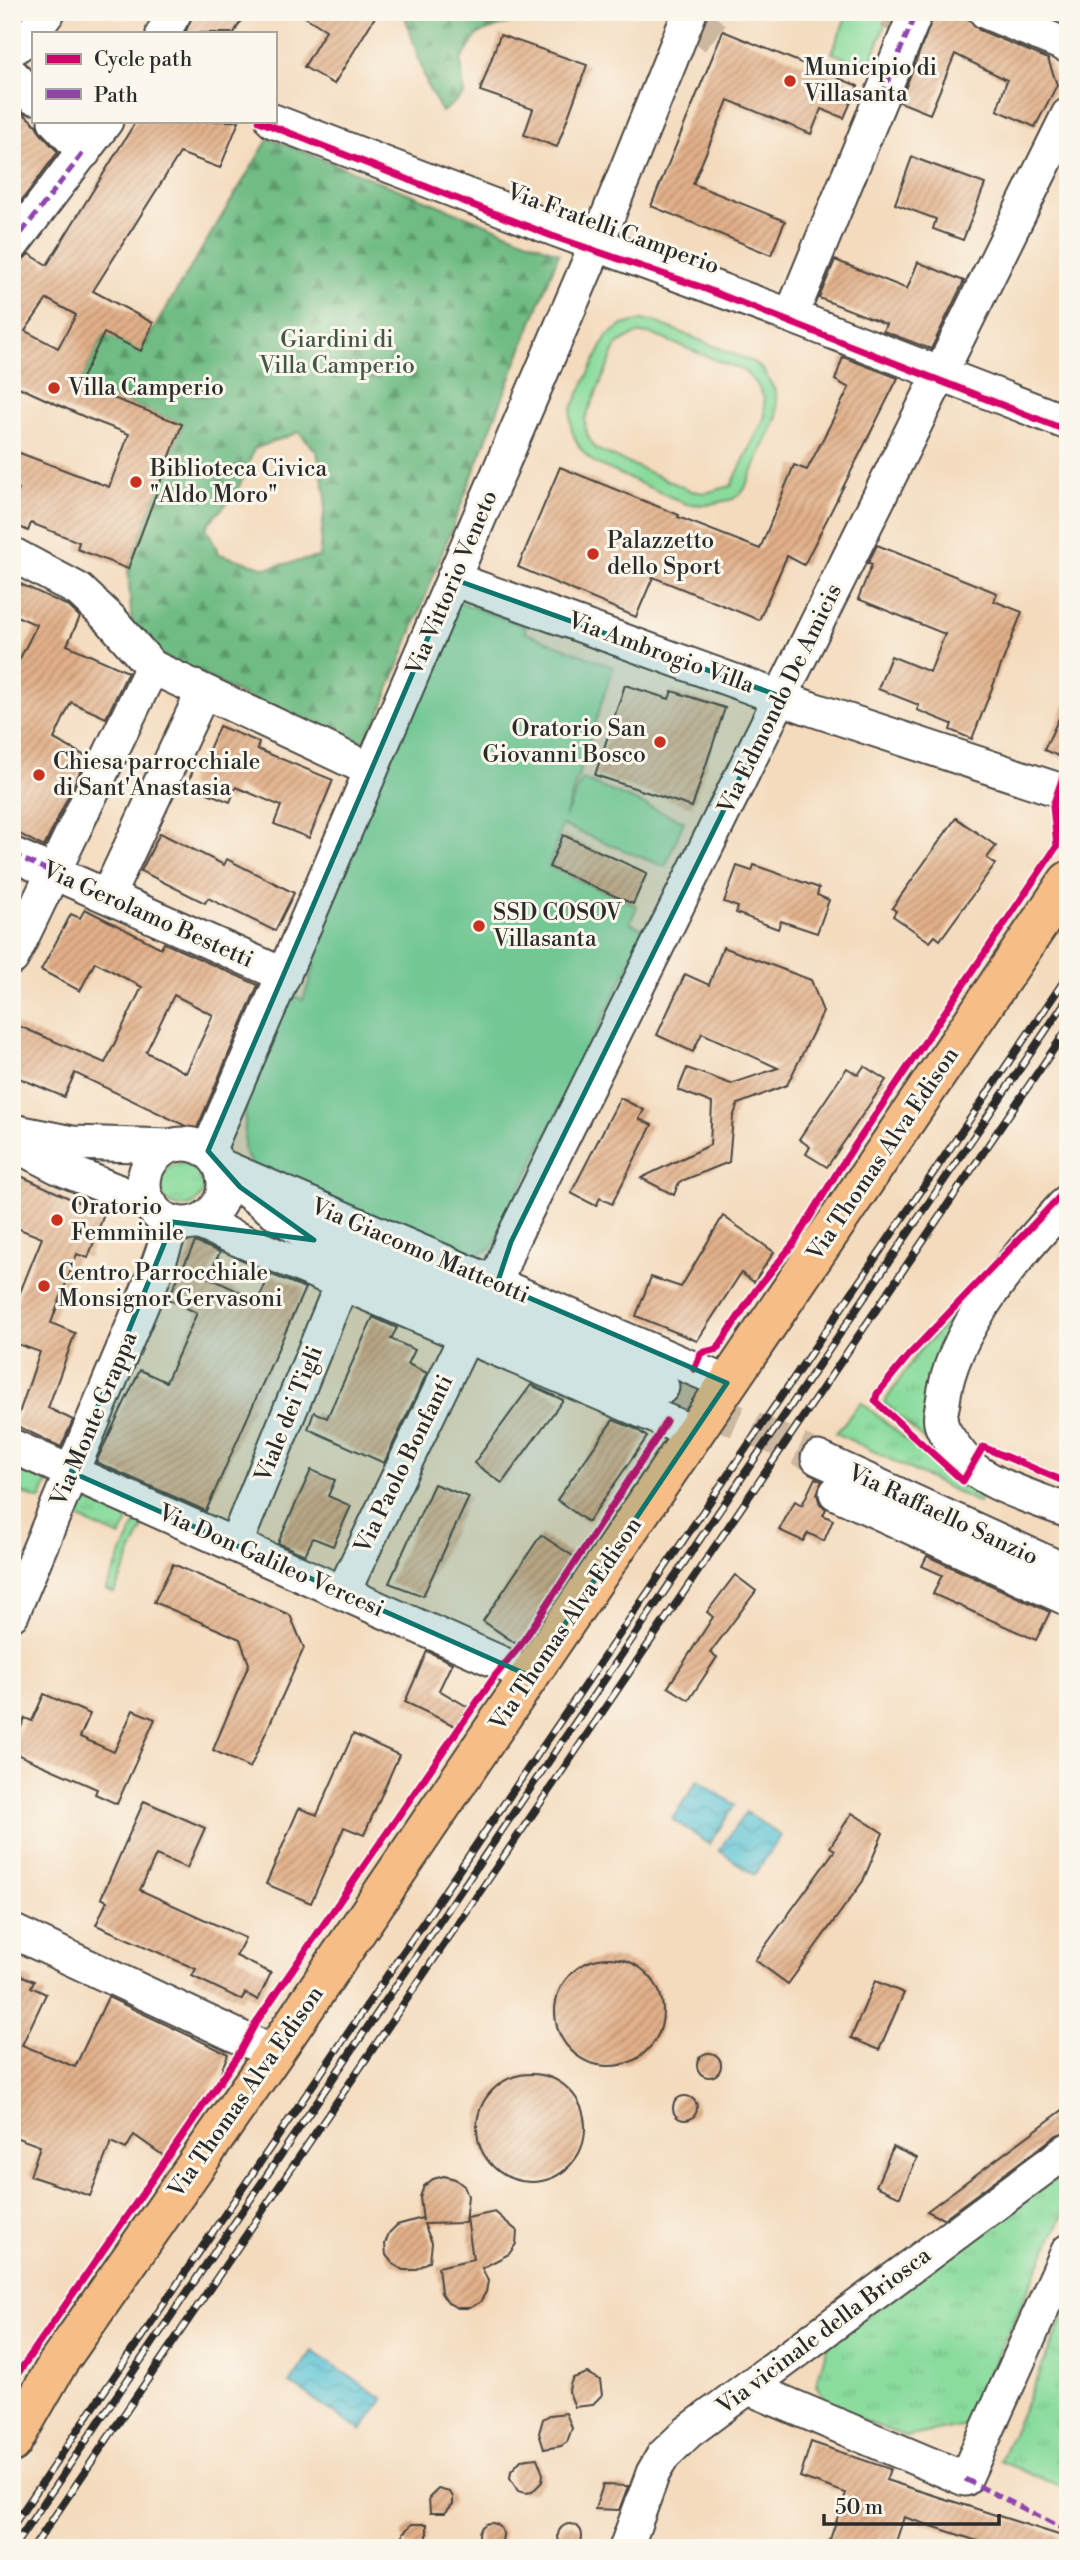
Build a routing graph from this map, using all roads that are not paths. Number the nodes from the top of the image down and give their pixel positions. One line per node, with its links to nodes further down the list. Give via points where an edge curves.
1 (48, 12): 6 (street)
2 (175, 12): 7 (street)
3 (986, 12): 9 (street)
4 (906, 14): 20 (street, via 882,96)
5 (691, 26): 18 (street, Via Vittorio Veneto, via 650,111)
6 (33, 32)
7 (164, 32)
8 (32, 33): 10 (street)
9 (1068, 47)
10 (12, 50)
11 (12, 75): 12 (street)
12 (32, 96)
13 (1068, 115): 21 (street, Via Edmondo De Amicis)
14 (56, 122): 17 (street)
15 (105, 122): 17 (street)
16 (276, 122): 18 (street, Via Fratelli Camperio)
17 (84, 152): 19 (street)
18 (597, 243): 20 (street, Via Fratelli Camperio); 24 (street, Via Vittorio Veneto)
19 (12, 245)
20 (791, 316): 21 (street, Via Fratelli Camperio)
21 (938, 373): 22 (street, Via Fratelli Camperio); 27 (street, Via Edmondo De Amicis)
22 (1068, 423)
23 (12, 554): 25 (street, via 79,590)
24 (453, 579): 27 (street, Via Ambrogio Villa); 28 (street, Via Vittorio Veneto)
25 (152, 667): 26 (street); 31 (street)
26 (204, 692): 28 (street); 33 (street)
27 (780, 696): 29 (street, Via Ambrogio Villa); 44 (street, Via Edmondo De Amicis, via 510,1242 499,1274)
28 (371, 771): 35 (street, Via Vittorio Veneto)
29 (1068, 793)
30 (12, 854): 31 (street, Via Gerolamo Bestetti)
31 (54, 873): 33 (street, Via Gerolamo Bestetti); 34 (street)
32 (1068, 881): 46 (main road, Via Thomas Alva Edison)
33 (108, 895): 35 (street, Via Gerolamo Bestetti)
34 (12, 958)
35 (284, 975): 39 (street, Via Vittorio Veneto)
36 (12, 1131): 38 (street, via 72,1143)
37 (12, 1143): 41 (street, Via Giacomo Matteotti)
38 (170, 1146): 39 (street, via 190,1144); 41 (street, via 155,1156 145,1173 144,1188)
39 (214, 1159): 41 (street, via 225,1184 222,1199 211,1214); 42 (street, Via Giacomo Matteotti, via 240,1186); 44 (street, Via Giacomo Matteotti)
40 (1068, 1201): 53 (street, via 996,1285 966,1333 944,1384 941,1423 975,1470)
41 (174, 1216): 42 (street, Via Giacomo Matteotti); 43 (street, Via Giacomo Matteotti); 51 (street, Via Monte Grappa)
42 (314, 1240): 47 (street, Via Giacomo Matteotti)
43 (342, 1283): 45 (street, Via Giacomo Matteotti); 54 (street, Viale dei Tigli)
44 (501, 1286): 46 (street, Via Giacomo Matteotti)
45 (466, 1336): 48 (street, Via Giacomo Matteotti); 56 (street, Via Paolo Bonfanti)
46 (727, 1383): 48 (main road, Via Thomas Alva Edison)
47 (662, 1387)
48 (694, 1433): 59 (main road, Via Thomas Alva Edison)
49 (12, 1446): 51 (street, Via Don Galileo Vercesi)
50 (818, 1458): 55 (street, Via Raffaello Sanzio)
51 (72, 1472): 54 (street, Via Don Galileo Vercesi); 58 (street, Via Monte Grappa)
52 (836, 1493): 57 (street, Via Raffaello Sanzio)
53 (1068, 1511)
54 (235, 1545): 56 (street, Via Don Galileo Vercesi)
55 (1068, 1572)
56 (343, 1592): 59 (street, Via Don Galileo Vercesi)
57 (1068, 1599)
58 (12, 1614)
59 (530, 1676): 61 (main road, Via Thomas Alva Edison)
60 (12, 1931): 61 (street)
61 (274, 2053): 64 (main road, Via Thomas Alva Edison)
62 (1068, 2150): 65 (street, Via vicinale della Briosca)
63 (1068, 2251): 65 (street, via 965,2479)
64 (58, 2363): 66 (main road, Via Thomas Alva Edison); 67 (main road, Via Thomas Alva Edison)
65 (749, 2388): 68 (street, Via vicinale della Briosca, via 663,2456)
66 (12, 2409)
67 (12, 2443)
68 (626, 2548)

